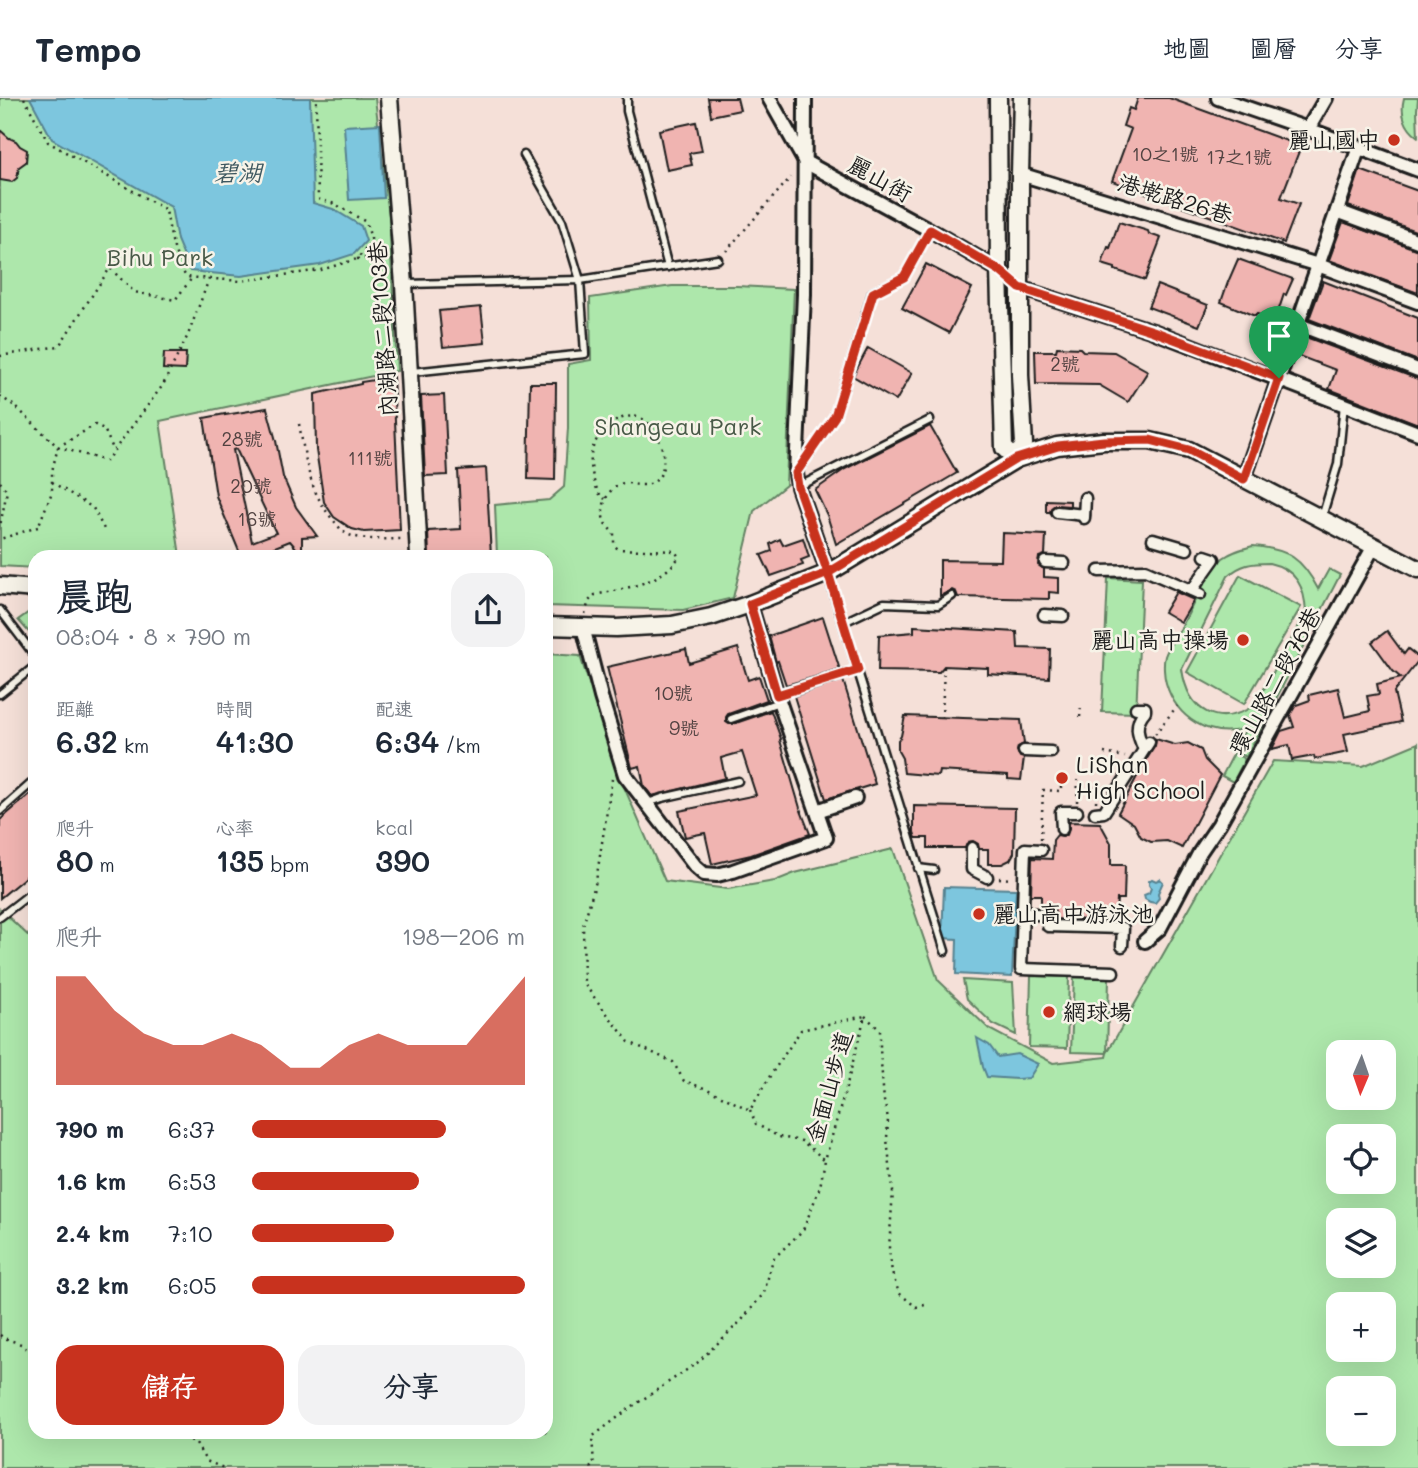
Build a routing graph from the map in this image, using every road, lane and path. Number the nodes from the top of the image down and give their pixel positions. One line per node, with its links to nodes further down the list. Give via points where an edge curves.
1 (24, 98): 26 (path, via 48,142 166,210 180,266 186,276)
2 (316, 98): 21 (path, via 318,199 366,222 372,242)
3 (389, 98): 20 (street, 內湖路二段103巷)
4 (627, 98): 24 (lane)
5 (768, 98): 14 (street)
6 (805, 98): 14 (street)
7 (998, 98): 25 (street)
8 (1022, 98): 16 (street)
9 (1218, 98): 11 (street)
10 (1326, 98): 11 (street)
11 (1308, 129): 12 (street)
12 (1359, 147): 15 (street); 17 (street)
13 (524, 156): 28 (lane, via 562,221)
14 (805, 162): 18 (street, 麗山街); 22 (path); 45 (street)
15 (1418, 170)
16 (1020, 173): 23 (street, 港墘路26巷); 30 (street)
17 (1337, 211): 19 (street); 23 (street)
18 (930, 230): 25 (street, 麗山街); 45 (lane, via 904,277 873,293 835,416)
19 (1418, 241)
20 (401, 255): 21 (path); 29 (street, 內湖路二段103巷)
21 (358, 259): 27 (path, via 321,270 241,281)
22 (718, 259): 24 (lane)
23 (1318, 265): 31 (street, 港墘路26巷); 32 (street)
24 (668, 267): 28 (lane)
25 (999, 270): 30 (street, 麗山街); 44 (street, via 1004,448)
26 (193, 277): 27 (path); 33 (path, via 175,300 134,292 110,268 59,346)
27 (209, 279): 43 (path, via 163,385)
28 (580, 280): 29 (lane); 35 (lane, via 585,354)
29 (404, 284): 35 (street, 內湖路二段103巷)
30 (1020, 288): 36 (street); 44 (street, via 1024,444)
31 (1418, 302)
32 (1297, 324): 34 (street); 36 (street)
33 (0, 356)
34 (1418, 370)
35 (409, 372): 57 (street, 內湖路二段103巷)
36 (1279, 378): 38 (street); 46 (street)
37 (0, 396): 42 (path)
38 (1344, 404): 41 (street); 53 (lane, via 1338,464)
39 (930, 420): 49 (lane)
40 (299, 424): 57 (path, via 311,483 322,507 346,535)
41 (1418, 433)
42 (58, 447): 43 (path, via 106,461); 43 (path, via 95,425 104,429); 48 (path)
43 (114, 452)
44 (1016, 459): 46 (street, via 1058,446 1150,440 1189,450); 67 (street)
45 (796, 473): 49 (street)
46 (1244, 479): 53 (street)
47 (0, 482): 54 (path, via 7,491)
48 (52, 482): 55 (path, via 93,508); 56 (path, via 38,527)
49 (798, 487): 67 (street)
50 (1085, 498): 52 (street, via 1084,517)
51 (605, 499): 51 (path, via 616,485 641,485 660,478 661,444 653,429 638,417 618,421 596,440 592,475); 77 (path, via 604,521 614,533 618,549 675,551 679,556 650,582 595,595 586,607)
52 (1057, 512)
53 (1321, 519): 59 (street)
54 (0, 526)
55 (105, 531)
56 (0, 539)
57 (418, 539): 61 (street, 內湖路二段103巷)
58 (1153, 539): 60 (street)
59 (1374, 546): 65 (street); 117 (street, 環山路二段76巷, via 1160,928)
60 (1187, 549)
61 (419, 550)
62 (1205, 556): 66 (street, via 1213,559 1196,592 1145,570)
63 (1045, 562): 64 (street)
64 (1064, 563)
65 (1418, 569)
66 (1099, 571)
67 (828, 573): 71 (street); 75 (lane)
68 (0, 586): 69 (street)
69 (28, 588)
70 (952, 596): 75 (lane, via 938,605 884,603)
71 (750, 604): 77 (street, via 672,625); 83 (street)
72 (0, 610): 78 (lane)
73 (1044, 615): 74 (street)
74 (1063, 616)
75 (844, 622): 80 (lane)
76 (553, 626): 77 (street)
77 (583, 627): 91 (street)
78 (28, 647)
79 (944, 666): 88 (path)
80 (858, 670): 83 (lane); 110 (lane)
81 (28, 672): 82 (lane)
82 (0, 694)
83 (778, 699): 89 (lane); 104 (street)
84 (1081, 705): 87 (path)
85 (1177, 706): 90 (path)
86 (1136, 708): 90 (street, via 1145,708 1137,735)
87 (1080, 716)
88 (942, 718)
89 (731, 719)
90 (1147, 746): 95 (street)
91 (617, 751): 102 (street, via 625,775); 122 (path, via 596,881 583,926 584,985 628,1042 673,1062 684,1081)
92 (1024, 751): 93 (street)
93 (1051, 752)
94 (1104, 753): 95 (path)
95 (1135, 762): 106 (street, via 1104,812)
96 (1061, 780): 109 (path, via 1061,791 1043,790)
97 (1078, 780): 105 (path)
98 (1097, 780): 106 (path)
99 (738, 781): 102 (lane)
100 (28, 786): 103 (lane)
101 (855, 798): 104 (street)
102 (647, 804): 104 (street, via 704,874 733,871 826,838)
103 (0, 811)
104 (817, 811)
105 (1077, 813): 107 (street, via 1061,812)
106 (1095, 813)
107 (1062, 829)
108 (972, 848): 112 (street, via 972,869)
109 (1041, 850): 113 (street, via 1024,849)
110 (918, 869): 111 (lane); 119 (lane)
111 (934, 870)
112 (987, 877): 113 (path)
113 (1024, 879): 115 (street)
114 (28, 896): 116 (lane)
115 (1023, 914): 118 (street, via 1049,915 1048,926 1123,928); 120 (street, via 1021,969)
116 (0, 918)
117 (1145, 941)
118 (1122, 946)
119 (944, 951)
120 (1113, 972)
121 (865, 1016): 122 (path, 金面山步道, via 802,1030); 123 (path, 金面山步道); 124 (path, via 880,1030 894,1191 889,1248 892,1273 899,1293 916,1307)
122 (750, 1110): 123 (path, via 755,1124 779,1137 802,1141)
123 (825, 1160): 127 (path, 金面山步道, via 803,1230 773,1259 764,1293 742,1320 697,1363)
124 (925, 1305)
125 (0, 1335): 126 (path)
126 (28, 1350)
127 (592, 1437): 130 (path, via 594,1464); 131 (path)
128 (189, 1439): 129 (path, via 206,1461)
129 (224, 1468)
130 (590, 1468)
131 (596, 1468)

